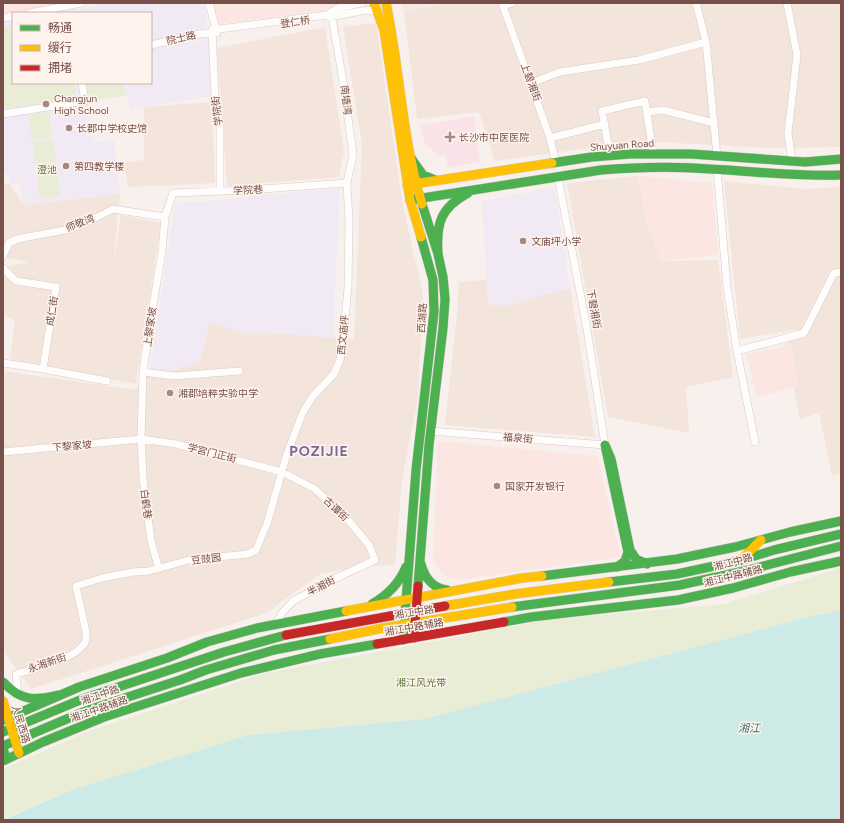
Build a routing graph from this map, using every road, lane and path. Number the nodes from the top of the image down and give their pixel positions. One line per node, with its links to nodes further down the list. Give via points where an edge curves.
1 (81, 3): 10 (street)
2 (209, 3): 12 (street, 学院街)
3 (362, 3): 12 (street, 登仁桥, via 338,8 327,15)
4 (386, 3): 25 (main road)
5 (512, 3): 8 (street)
6 (696, 3): 13 (street)
7 (787, 3): 27 (street, via 797,55 788,133)
8 (502, 4): 15 (street, 上碧湘街)
9 (376, 7): 11 (street, 登仁桥); 35 (main road, 西湖路, via 384,30)
10 (35, 12)
11 (332, 17): 12 (street, 登仁桥); 33 (street, 南墙湾, via 353,154)
12 (214, 32): 14 (street, 院士路); 37 (street, 学院街, via 215,95 220,128)
13 (706, 42): 15 (street, via 639,60 560,72); 19 (street)
14 (152, 45)
15 (531, 83): 21 (street, 上碧湘街)
16 (82, 84): 18 (street, via 85,101)
17 (648, 112): 19 (street, via 663,110); 20 (street, via 646,101 602,112); 22 (street)
18 (3, 114)
19 (714, 123): 24 (street)
20 (605, 124): 21 (street); 23 (street)
21 (550, 138): 28 (street, 上碧湘街)
22 (653, 153): 23 (main road, Shuyuan Road); 24 (main road, Shuyuan Road)
23 (610, 155): 28 (main road, Shuyuan Road)
24 (717, 156): 27 (main road, Shuyuan Road)
25 (411, 158): 32 (main road, via 423,175); 34 (main road)
26 (841, 160): 27 (main road, Shuyuan Road)
27 (792, 161)
28 (556, 163): 32 (main road, Shuyuan Road)
29 (718, 168): 30 (main road, via 811,176); 31 (main road, via 639,167); 45 (street, via 727,287)
30 (841, 175)
31 (558, 177): 36 (main road); 54 (street, 下碧湘街, via 587,329)
32 (440, 180): 34 (main road, Shuyuan Road)
33 (347, 183): 37 (street, 学院巷); 56 (street, 西文庙坪, via 350,222 348,288 340,360 334,374 313,396 302,414)
34 (417, 183): 35 (main road, Shuyuan Road); 38 (main road)
35 (407, 184): 39 (main road, 西湖路)
36 (480, 189): 38 (main road); 41 (main road, via 460,197 444,211 437,228)
37 (220, 191): 40 (street, 学院巷, via 173,193)
38 (421, 198): 39 (main road); 41 (main road)
39 (410, 200): 61 (main road, 西湖路, via 430,266 434,312 416,470)
40 (166, 217): 42 (street, 师敬湾, via 113,209 70,229 17,239 9,243); 49 (street, 上黎家坡)
41 (438, 254): 51 (main road, via 443,277 445,313)
42 (3, 256)
43 (3, 268): 47 (street, 成仁街, via 16,281 56,287)
44 (841, 272): 45 (street, via 834,273 804,333)
45 (737, 351): 53 (street)
46 (3, 363): 47 (street)
47 (43, 368): 50 (street)
48 (239, 370): 49 (street, via 175,376)
49 (143, 372): 52 (street, 上黎家坡)
50 (107, 381)
51 (430, 431): 54 (street, 福泉街); 63 (main road)
52 (141, 439): 55 (street, 下黎家坡); 56 (street, 学宫门正街, via 176,444); 68 (street, 白鹤巷, via 151,541)
53 (755, 442)
54 (605, 445): 66 (main road, 下碧湘街, via 611,458 630,550 636,559); 67 (main road, 下碧湘街, via 628,552 624,563)
55 (3, 452)
56 (282, 472): 62 (street, 古谭街, via 315,489 349,521 369,545); 68 (street, 豆豉园, via 267,524 256,550 248,554 189,560)
57 (841, 521): 59 (main road)
58 (841, 534): 64 (main road, 湘江中路)
59 (761, 540): 64 (main road); 66 (main road, via 706,554)
60 (841, 546): 76 (main road, 湘江中路, via 680,585 532,604)
61 (410, 552): 72 (main road, 西湖路); 73 (main road, via 397,586 382,599)
62 (375, 560): 77 (street, 半湘街, via 293,601 281,614)
63 (420, 560): 70 (main road, via 430,583 440,589); 71 (main road)
64 (742, 560): 74 (main road, 湘江中路, via 677,574 516,594)
65 (841, 561): 79 (main road, 湘江中路辅路, via 678,600 531,617)
66 (647, 564): 67 (main road)
67 (617, 567): 70 (main road, via 544,575)
68 (159, 569): 69 (street, 豆豉园, via 102,578)
69 (76, 586): 82 (street, 永湘新街, via 86,632 85,644 74,654 16,674)
70 (457, 590): 71 (main road)
71 (418, 598): 72 (main road); 74 (main road)
72 (406, 600): 73 (main road); 75 (main road, 西湖路)
73 (360, 609): 77 (main road)
74 (416, 611): 75 (main road, 湘江中路); 76 (main road)
75 (405, 613): 78 (main road, 西湖路); 86 (main road, 湘江中路, via 312,630 240,647 86,698)
76 (415, 623): 78 (main road, 湘江中路); 79 (main road)
77 (277, 624): 83 (main road, via 207,642)
78 (404, 625): 80 (main road, 西湖路); 87 (main road, 湘江中路, via 298,645 231,662 88,710)
79 (414, 638): 80 (main road, 湘江中路辅路)
80 (403, 640): 89 (main road, 湘江中路辅路, via 320,654 241,673 90,722)
81 (3, 682): 82 (main road)
82 (18, 695): 83 (main road, via 30,700)
83 (58, 695): 85 (main road)
84 (3, 701): 85 (main road, 人民西路)
85 (6, 719): 86 (main road, 人民西路)
86 (7, 730): 87 (main road, 人民西路)
87 (15, 741): 88 (main road, 湘江中路); 89 (main road, 人民西路)
88 (3, 747): 90 (main road)
89 (19, 753): 90 (main road, 湘江中路辅路)
90 (5, 760)

